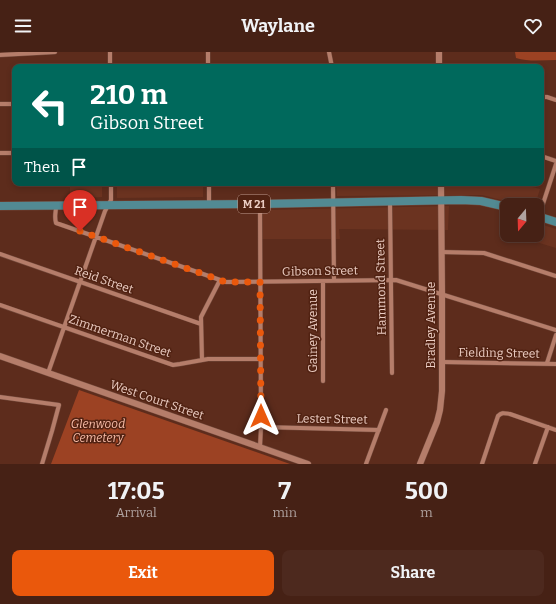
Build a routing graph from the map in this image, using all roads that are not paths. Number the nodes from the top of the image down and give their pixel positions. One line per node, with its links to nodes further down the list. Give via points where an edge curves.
1 (33, 52): 2 (street); 7 (street)
2 (55, 52)
3 (110, 52): 8 (street)
4 (208, 52): 9 (street)
5 (329, 52): 10 (street)
6 (439, 52): 11 (street)
7 (0, 55)
8 (110, 64)
9 (208, 64)
10 (331, 64)
11 (439, 64)
12 (544, 97): 13 (street)
13 (556, 100)
14 (0, 104): 15 (street)
15 (12, 104)
16 (12, 152): 17 (street)
17 (0, 153)
18 (544, 157): 19 (street)
19 (556, 161)
20 (556, 164): 25 (street)
21 (111, 186): 31 (street, via 111,200)
22 (209, 186): 29 (street)
23 (334, 186): 27 (street, Gainey Avenue)
24 (440, 186): 26 (street, Bradley Avenue)
25 (544, 199)
26 (441, 200): 28 (main road, M 21); 32 (main road, M 21, via 470,200); 38 (street, Bradley Avenue)
27 (333, 202): 28 (main road, M 21); 30 (main road, M 21); 44 (street, Gainey Avenue)
28 (390, 202): 42 (street, Hammond Street)
29 (209, 204): 30 (main road, M 21); 31 (main road, M 21)
30 (260, 204): 46 (street)
31 (108, 205): 34 (main road, M 21); 37 (street)
32 (500, 205)
33 (0, 206): 34 (main road, M 21)
34 (56, 206): 37 (street, Gibson Street, via 56,223)
35 (544, 218): 36 (main road)
36 (556, 222)
37 (97, 237): 41 (street, Gibson Street); 45 (street)
38 (442, 252): 40 (street, via 484,253); 47 (street, Bradley Avenue)
39 (0, 254): 45 (street, Reid Street)
40 (556, 276)
41 (220, 280): 46 (street, Gibson Street); 49 (street, via 201,317)
42 (391, 280): 44 (street, Gibson Street); 47 (street, Gibson Street); 60 (street, Hammond Street)
43 (323, 281): 44 (street, Gibson Street); 46 (street, Gibson Street); 61 (street, Gainey Avenue)
44 (334, 281)
45 (80, 282): 49 (street, Reid Street); 50 (street)
46 (260, 282): 54 (street)
47 (442, 294): 51 (street, Gibson Street); 56 (street, Bradley Avenue)
48 (0, 305): 50 (street, Zimmerman Street)
49 (201, 324): 55 (street)
50 (64, 327): 55 (street, Zimmerman Street, via 172,365); 59 (street)
51 (556, 330)
52 (556, 335): 57 (street)
53 (0, 356): 59 (street, West Court Street)
54 (260, 359): 55 (street, Zimmerman Street); 64 (street)
55 (202, 360)
56 (443, 362): 57 (street, Fielding Street); 72 (street, Bradley Avenue, via 440,410)
57 (547, 364): 58 (street, Fielding Street)
58 (556, 364)
59 (48, 372): 68 (street, West Court Street)
60 (392, 373)
61 (323, 381)
62 (0, 397): 69 (street, via 59,405)
63 (386, 410): 66 (street)
64 (261, 427): 66 (street, Lester Street); 68 (street)
65 (548, 427): 67 (street); 73 (street, via 510,414 501,414 498,416); 74 (street)
66 (379, 430): 71 (street)
67 (556, 430)
68 (260, 447): 70 (street, West Court Street)
69 (42, 464)
70 (308, 464)
71 (366, 464)
72 (420, 464)
73 (482, 464)
74 (535, 464)

